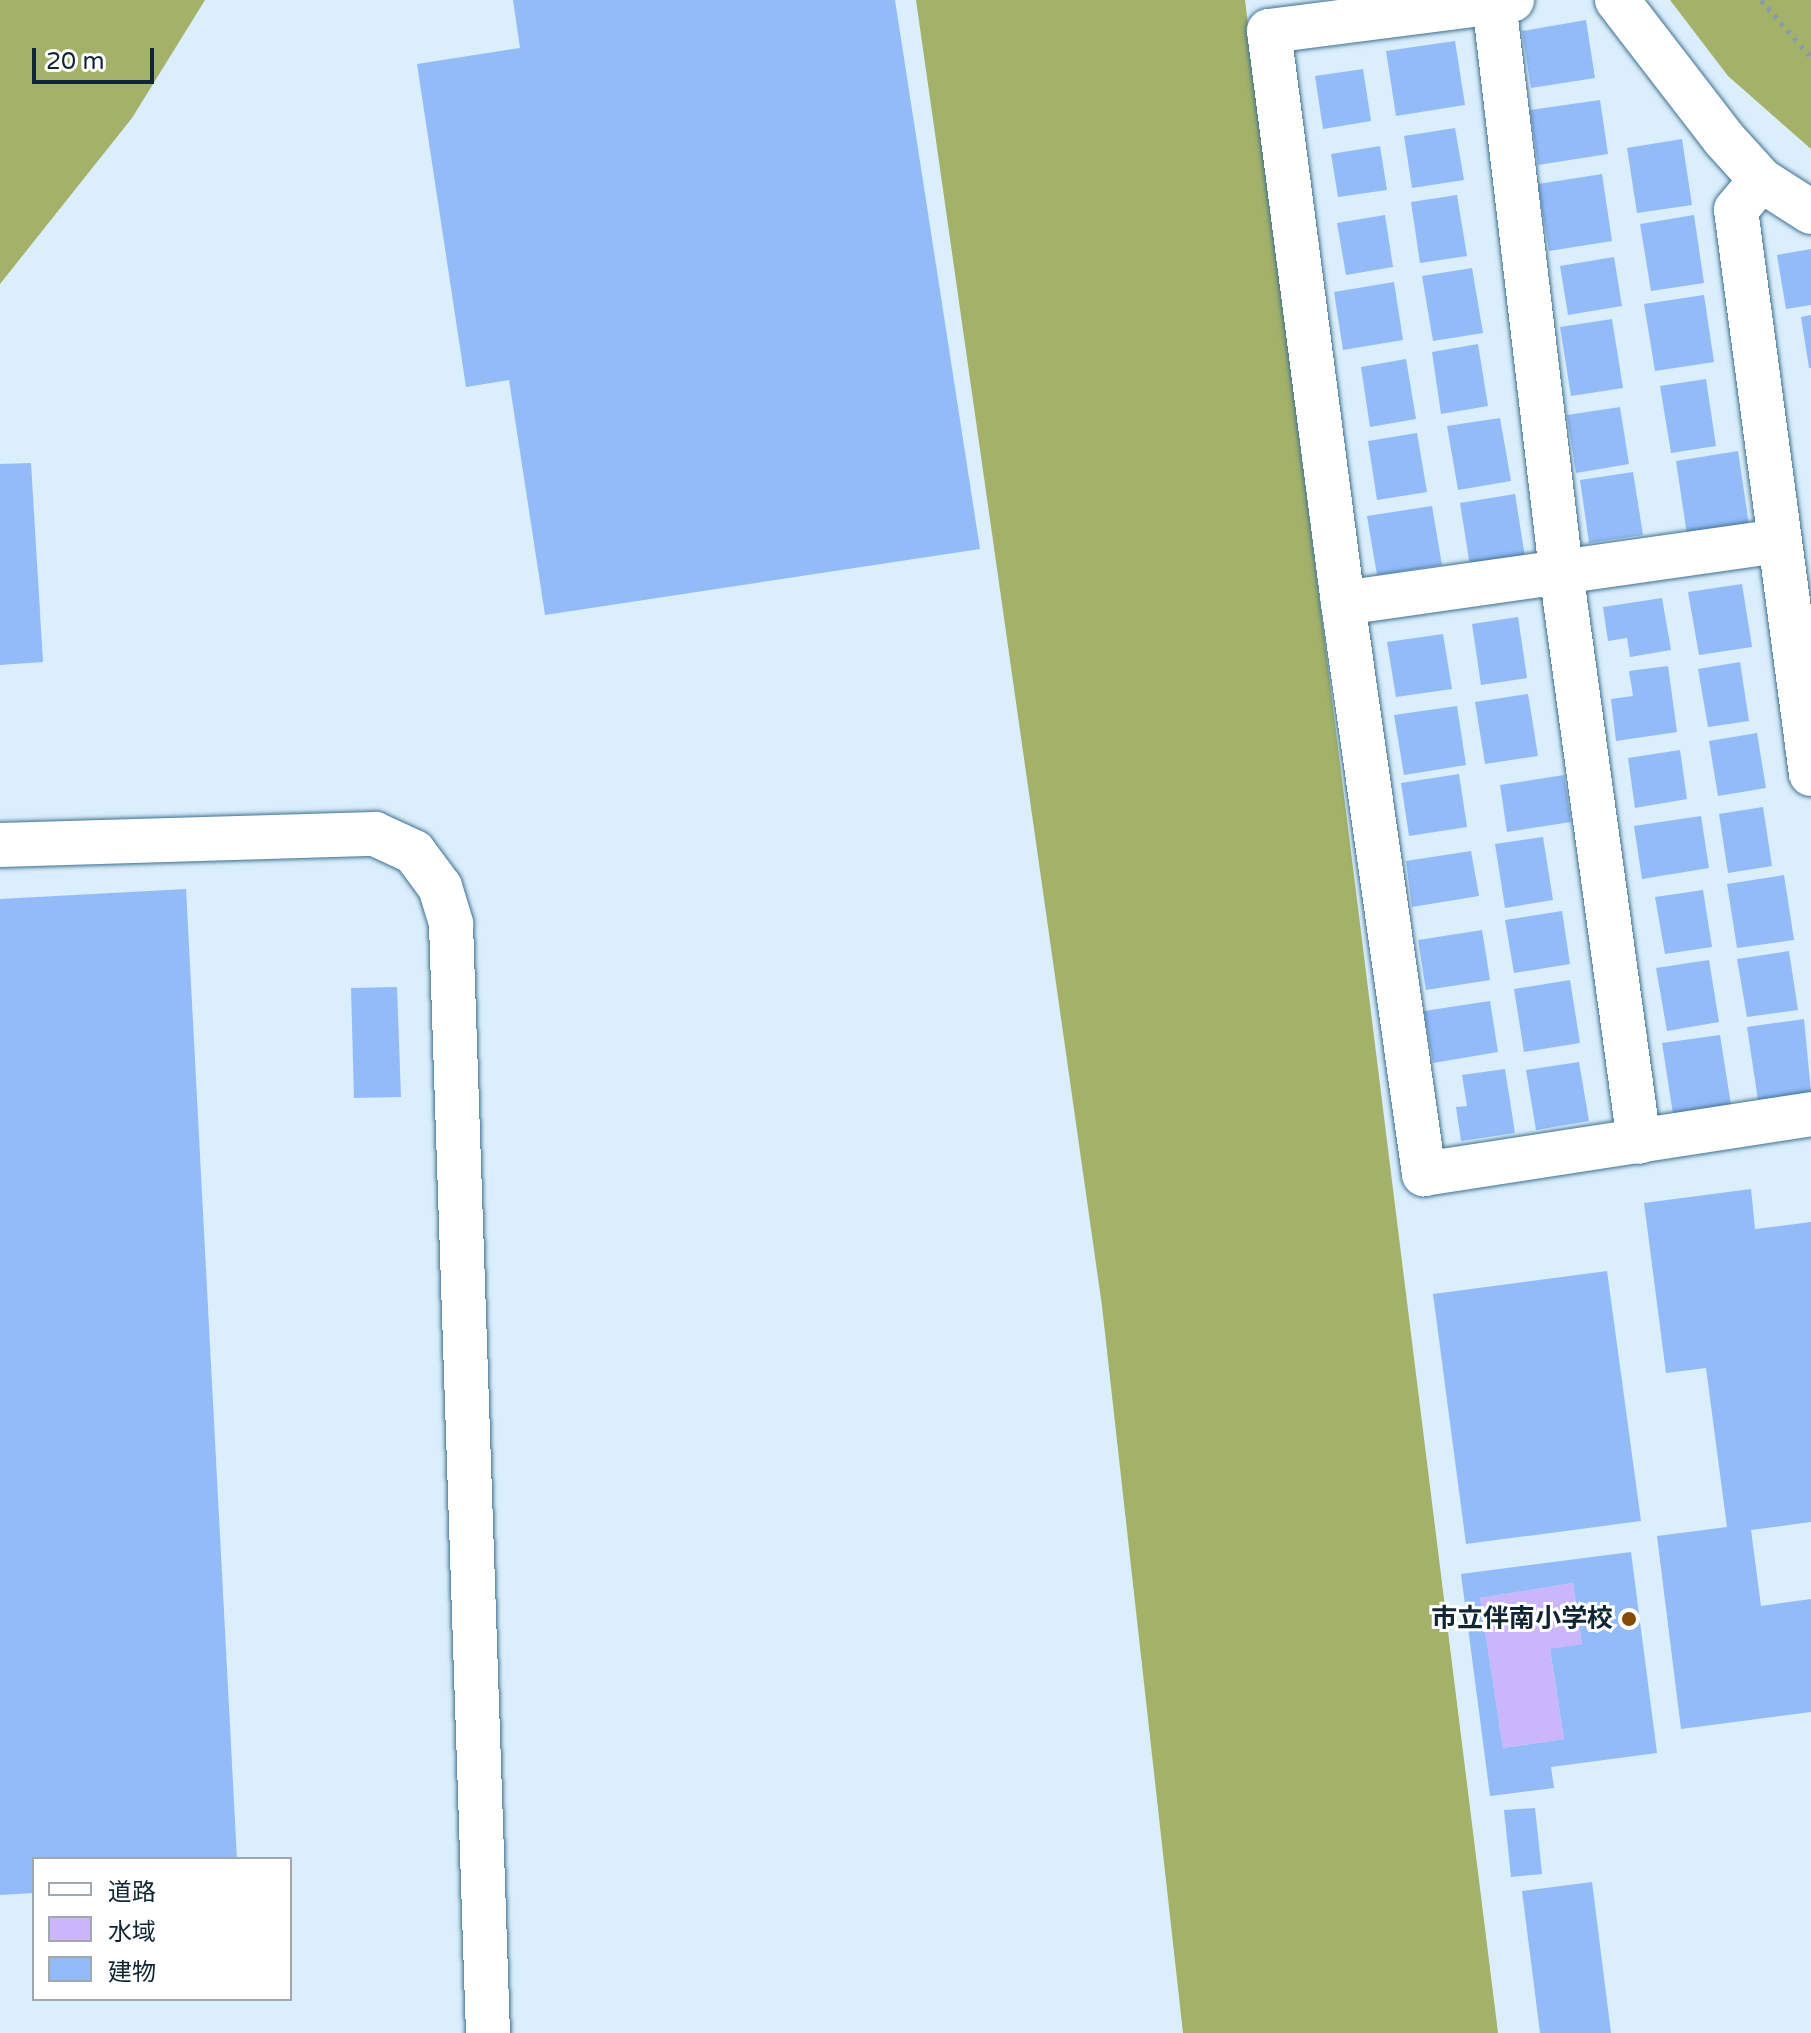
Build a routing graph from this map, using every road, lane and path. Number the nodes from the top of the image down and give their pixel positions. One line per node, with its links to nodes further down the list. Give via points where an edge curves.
1 (1617, 0): 5 (street)
2 (1761, 0): 4 (path)
3 (1503, 1): 8 (street); 9 (street, via 1269,31)
4 (1811, 57)
5 (1761, 180): 6 (street); 7 (street, via 1736,210)
6 (1811, 212)
7 (1780, 541): 8 (street); 10 (street)
8 (1561, 571): 9 (street); 13 (street)
9 (1343, 603): 13 (street, via 1424,1174)
10 (1811, 774)
11 (0, 845): 14 (street, via 375,834 414,852 440,887 451,924)
12 (1811, 1114): 13 (street)
13 (1639, 1142)
14 (488, 2033)

